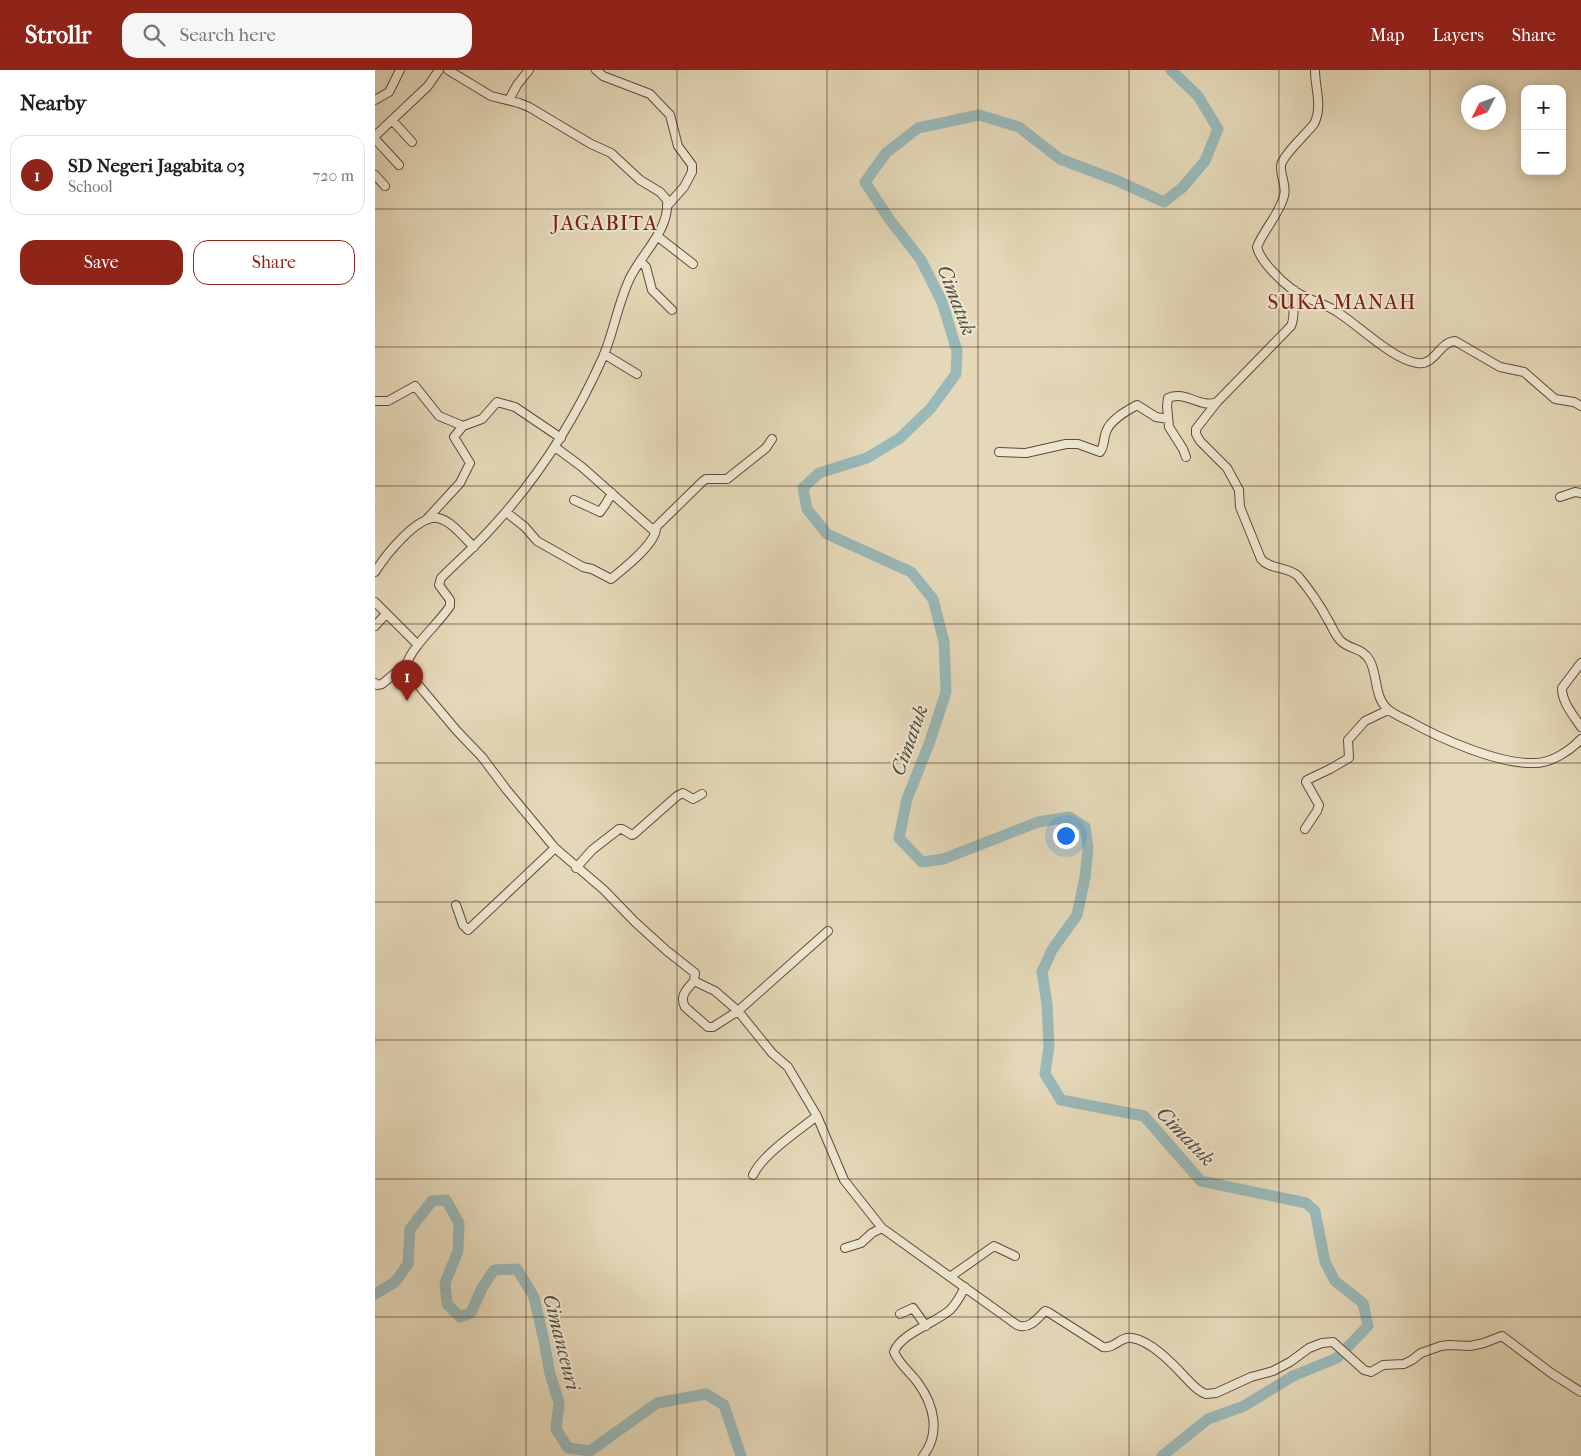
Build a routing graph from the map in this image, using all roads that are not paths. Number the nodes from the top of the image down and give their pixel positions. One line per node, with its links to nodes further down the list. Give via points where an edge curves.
1 (400, 70): 7 (street, via 389,92)
2 (439, 70): 9 (street, via 428,86)
3 (448, 70): 8 (street, via 491,96)
4 (529, 70): 8 (street)
5 (596, 70): 15 (street, via 603,76 650,94 670,115 678,146 692,165 692,172)
6 (1315, 70): 19 (street, via 1319,105 1317,118 1282,160 1284,195 1257,247 1262,259)
7 (375, 100)
8 (509, 100): 15 (street, via 529,107 611,153 640,180 664,195)
9 (391, 120): 10 (street); 11 (street)
10 (375, 137): 12 (street)
11 (412, 142)
12 (399, 165)
13 (375, 175): 14 (street)
14 (385, 186)
15 (668, 205): 16 (street)
16 (657, 236): 17 (street); 18 (street)
17 (640, 260): 20 (street, via 646,267 652,290); 21 (street, via 624,290)
18 (693, 264)
19 (1294, 290): 24 (street, via 1291,326); 25 (street, via 1336,311 1411,362 1426,363 1449,342 1455,341 1500,367 1524,372 1555,399)
20 (672, 310)
21 (604, 354): 22 (street); 28 (street)
22 (637, 374)
23 (375, 400): 27 (street, via 387,401 415,386 439,416)
24 (1217, 402): 26 (street, via 1206,404 1182,395 1169,397); 51 (street, via 1197,426 1196,434 1227,468 1239,490 1240,507 1261,559 1265,564 1294,573 1339,639 1363,652 1375,673 1380,698)
25 (1581, 406)
26 (1168, 419): 31 (street, via 1156,417 1137,405 1112,423 1100,452 1078,444 1026,453); 32 (street, via 1169,427)
27 (463, 426): 28 (street, via 482,419 497,402 515,407); 38 (street, via 454,437 470,463 461,483)
28 (561, 438): 30 (street)
29 (772, 439): 39 (street, via 766,448 727,480 703,481)
30 (555, 447): 33 (street); 37 (street)
31 (999, 452)
32 (1186, 457)
33 (612, 493): 36 (street, via 600,512); 39 (street, via 651,529)
34 (1581, 493): 35 (street)
35 (1560, 498)
36 (574, 500)
37 (506, 512): 39 (street, via 537,541 611,580 641,553 656,534); 40 (street)
38 (426, 520): 40 (street, via 439,518 447,522); 42 (street, via 400,540)
39 (656, 528)
40 (474, 547): 47 (street, via 441,578 439,585 450,600 450,606)
41 (375, 554): 42 (street)
42 (382, 561): 43 (street)
43 (375, 572)
44 (375, 602): 45 (street)
45 (386, 614): 46 (street); 47 (street)
46 (375, 626)
47 (418, 645): 48 (street)
48 (407, 663): 50 (street, via 382,684); 56 (street, via 410,675 422,690 483,758)
49 (1581, 663): 52 (street, via 1562,692 1565,703)
50 (375, 683)
51 (1388, 710): 53 (street, via 1427,731 1481,753 1520,763 1545,761 1565,752); 55 (street, via 1363,723 1348,740 1349,758 1307,780 1319,805)
52 (1581, 727)
53 (1581, 739)
54 (702, 794): 57 (street, via 693,799 683,793 677,796 632,835 619,829 592,850)
55 (1305, 829)
56 (555, 848): 57 (street); 58 (street, via 468,930)
57 (577, 868): 60 (street, via 695,973)
58 (457, 906)
59 (828, 931): 61 (street)
60 (694, 981): 61 (street, via 715,991); 61 (street, via 684,994 683,1003 708,1027)
61 (738, 1011): 62 (street, via 772,1053 789,1067)
62 (817, 1116): 63 (street, via 783,1142); 64 (street, via 844,1180)
63 (753, 1175)
64 (882, 1228): 65 (street); 67 (street)
65 (845, 1248)
66 (1015, 1256): 67 (street, via 994,1246)
67 (950, 1277): 68 (street)
68 (965, 1287): 70 (street, via 950,1310); 71 (street, via 1022,1327 1034,1322 1045,1311 1103,1347 1127,1338 1146,1343 1206,1394 1266,1374 1322,1343 1333,1342 1364,1370 1371,1372 1383,1365 1404,1364 1436,1348 1470,1346 1502,1336)
69 (900, 1314): 70 (street, via 913,1308)
70 (926, 1326): 72 (street, via 900,1343 894,1352 927,1396 934,1417 933,1439)
71 (1581, 1392)
72 (923, 1456)

